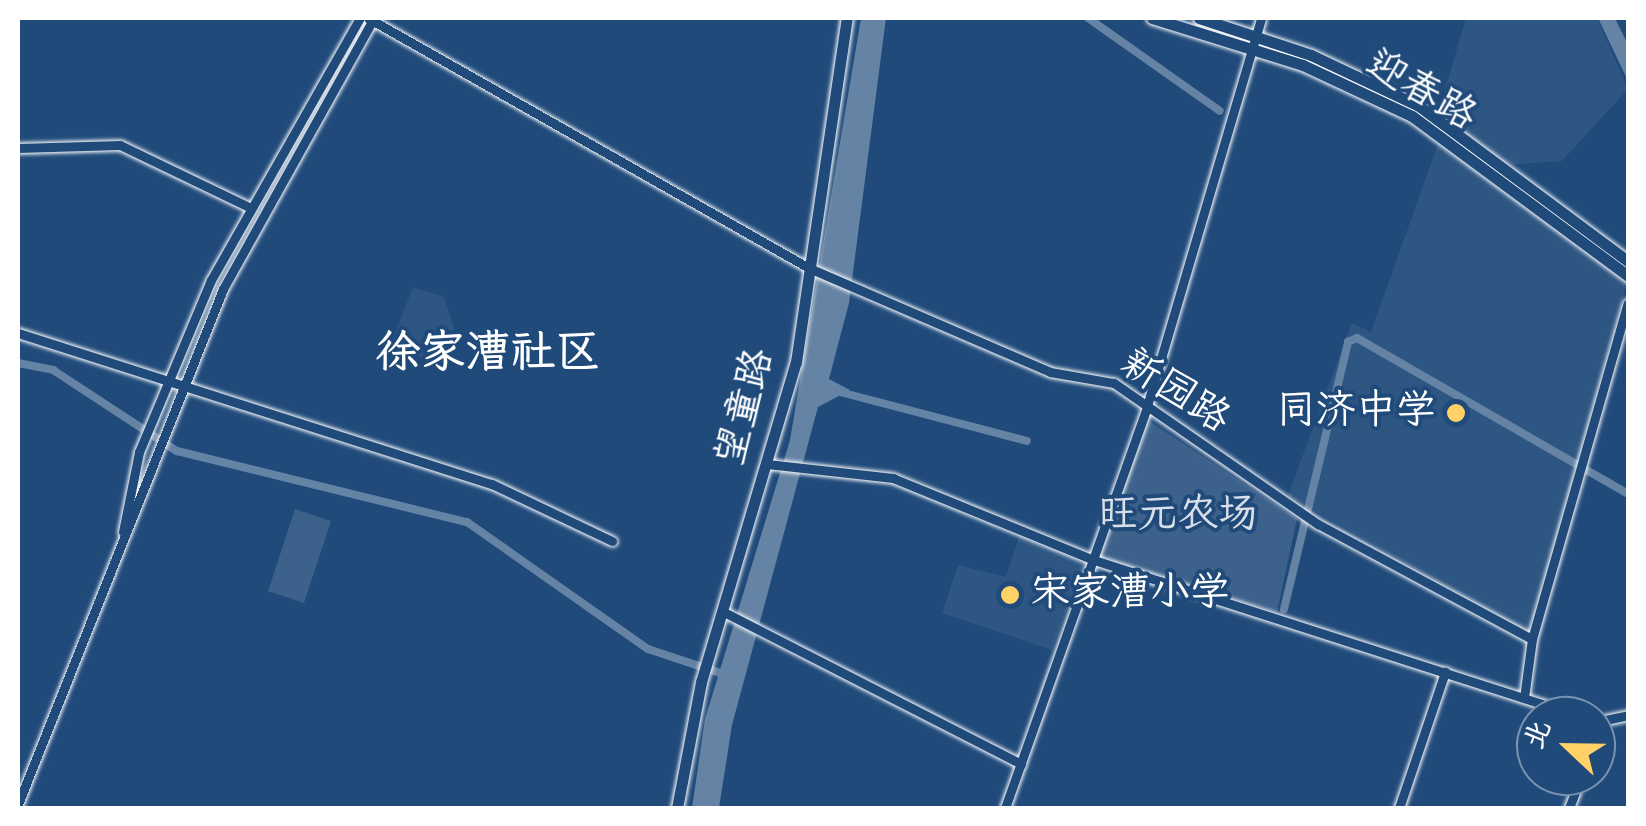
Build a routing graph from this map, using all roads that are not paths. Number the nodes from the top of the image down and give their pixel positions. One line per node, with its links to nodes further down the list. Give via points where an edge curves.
1 (360, 18): 9 (street)
2 (372, 18): 10 (street); 12 (street, 新园路)
3 (847, 18): 12 (street, 望童路)
4 (1152, 18): 7 (street, 迎春路)
5 (1199, 18): 7 (street, 迎春路)
6 (1261, 18): 7 (street)
7 (1253, 43): 11 (street, 迎春路, via 1419,106); 13 (street, 迎春路, via 1412,116); 18 (street)
8 (19, 142): 9 (street, via 120,145)
9 (247, 206): 10 (street); 16 (street)
10 (258, 212): 17 (street)
11 (1628, 261)
12 (814, 269): 18 (street, 新园路, via 1050,372 1114,383); 19 (street, 望童路)
13 (1628, 276)
14 (1628, 303): 24 (street)
15 (18, 333): 16 (street)
16 (166, 381): 17 (street); 20 (street, via 139,452)
17 (182, 387): 20 (street); 21 (street, via 492,484)
18 (1147, 406): 22 (street); 24 (street, 新园路, via 1318,524)
19 (766, 464): 22 (street, via 893,478); 23 (street, 望童路)
20 (123, 532): 29 (street)
21 (612, 541)
22 (1091, 559): 25 (street); 28 (street)
23 (722, 611): 28 (street); 31 (street, 望童路)
24 (1532, 640): 27 (street)
25 (1445, 672): 26 (street); 33 (street)
26 (1518, 696)
27 (1524, 696)
28 (1021, 764): 32 (street)
29 (18, 794): 30 (street)
30 (18, 804)
31 (677, 808)
32 (1005, 808)
33 (1399, 808)

